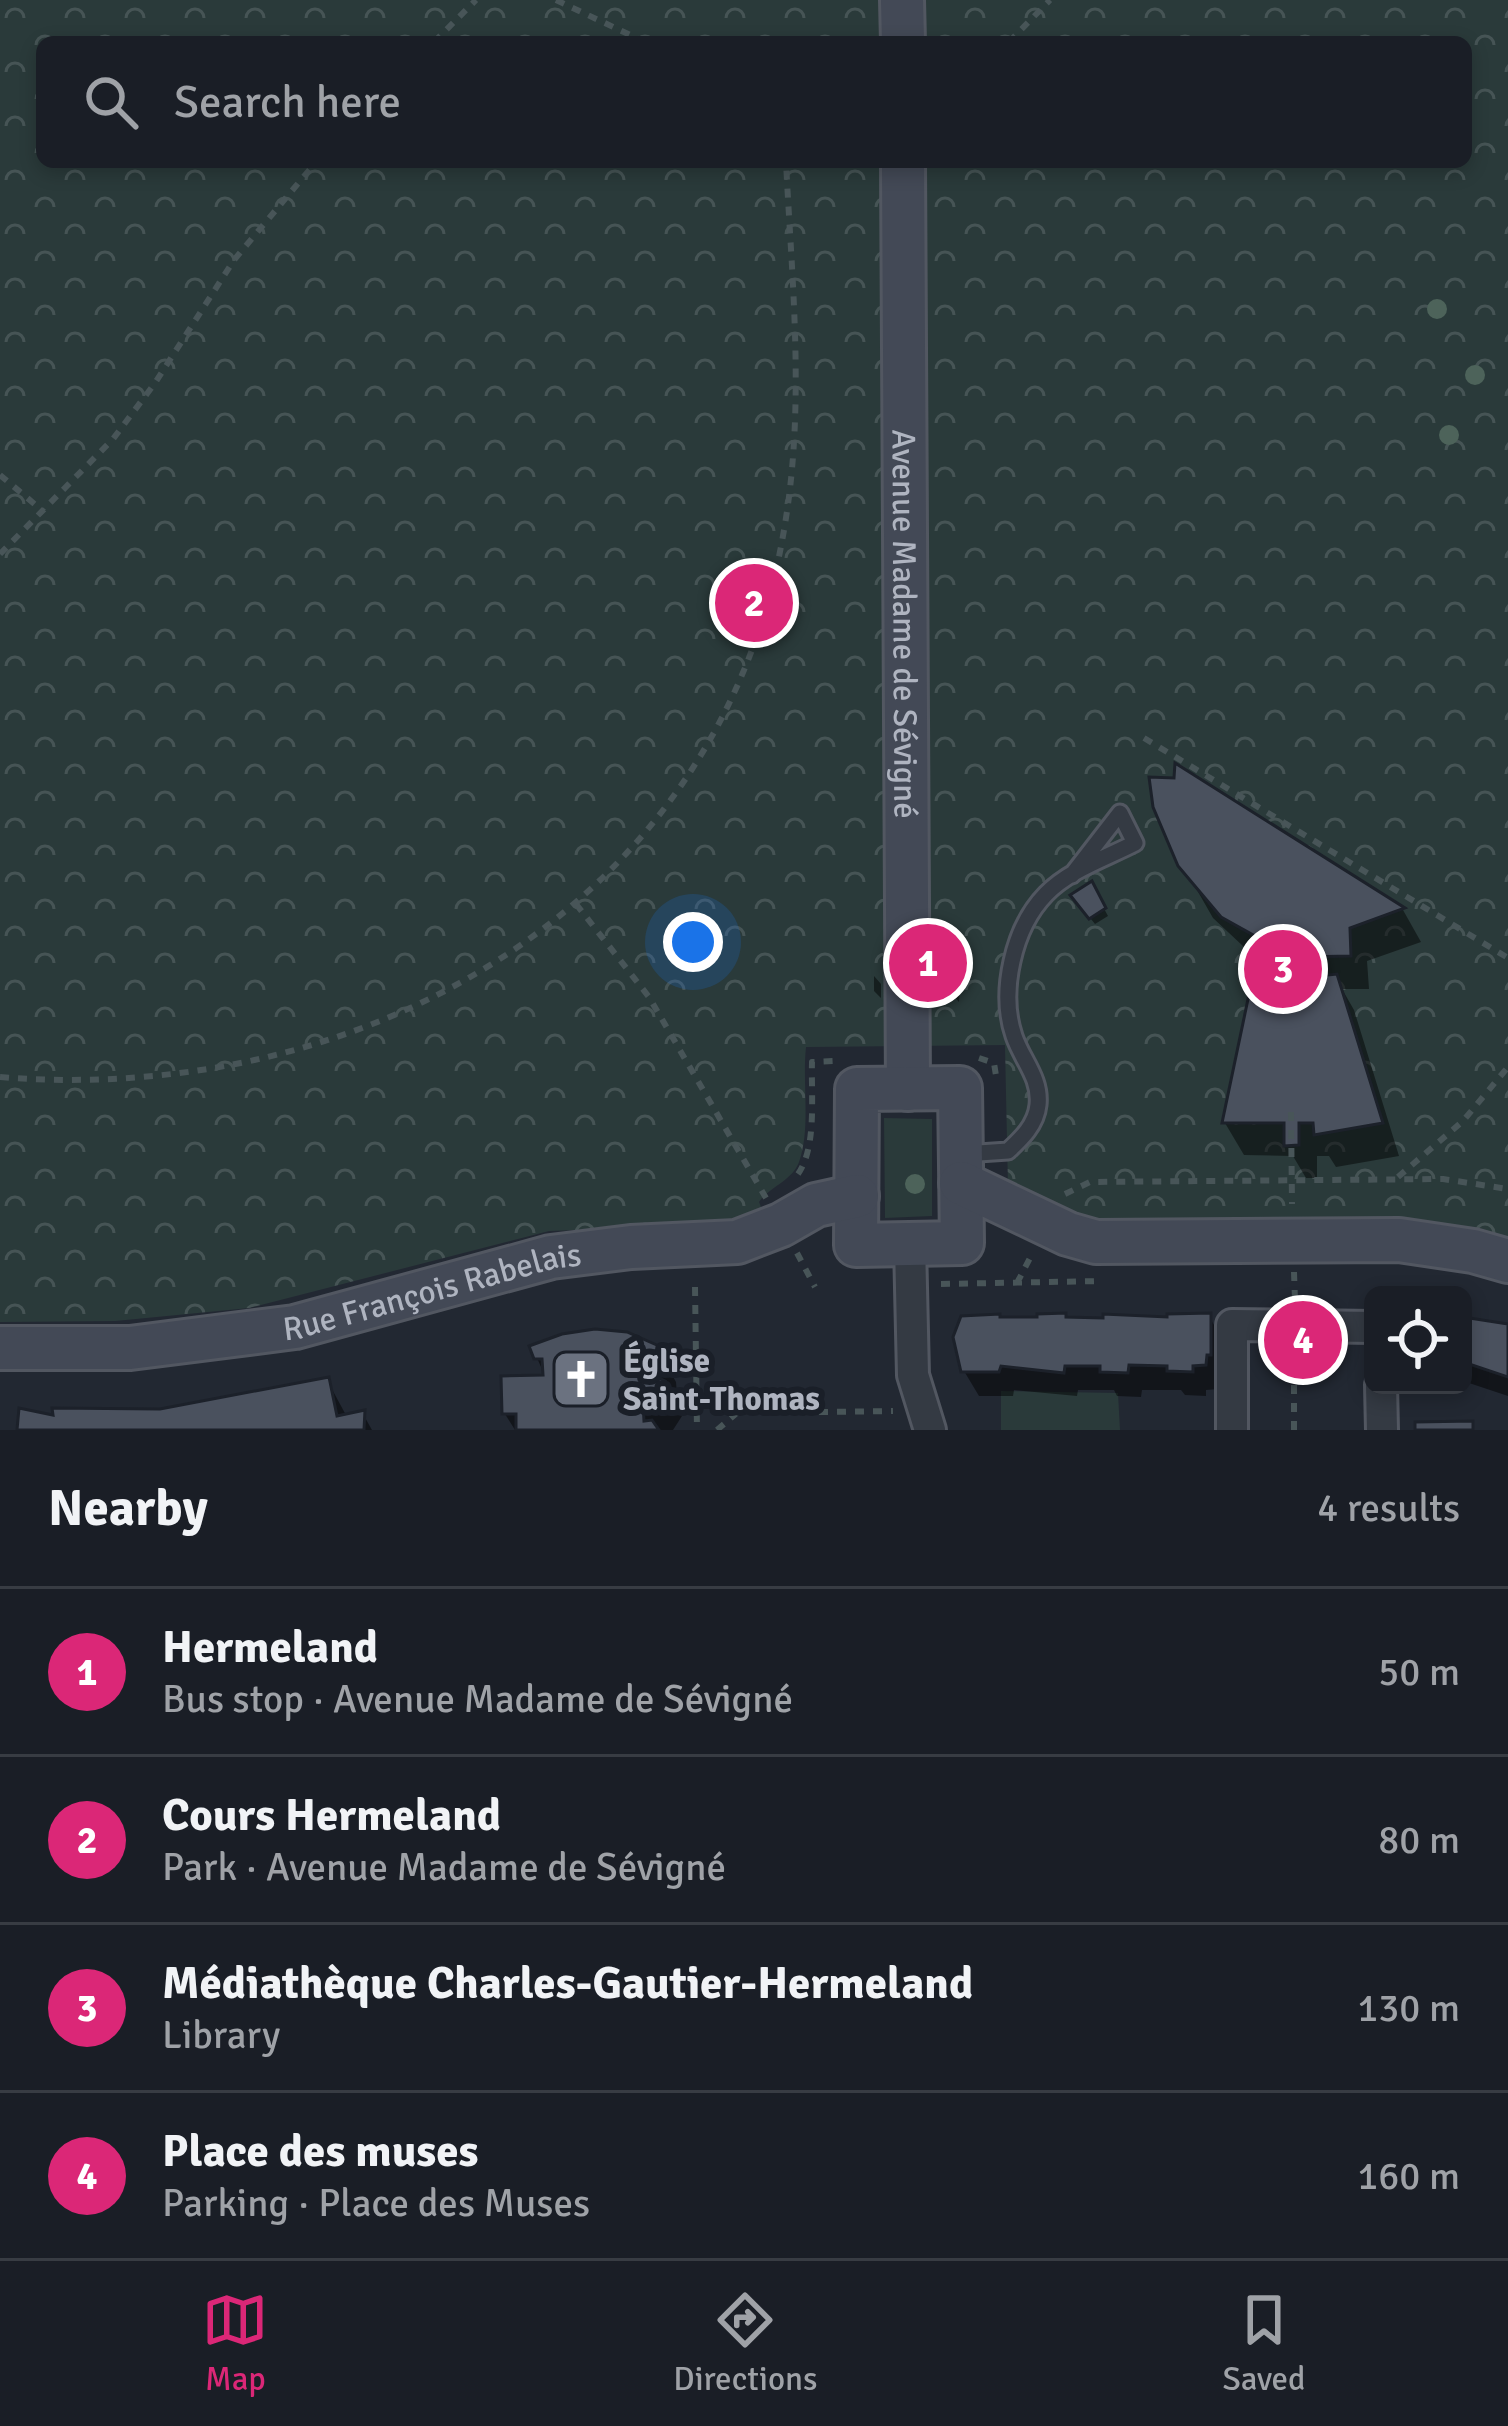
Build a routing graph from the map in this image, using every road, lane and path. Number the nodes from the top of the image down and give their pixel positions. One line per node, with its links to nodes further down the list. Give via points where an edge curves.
1 (476, 0): 5 (path)
2 (556, 0): 6 (path)
3 (902, 0): 7 (street)
4 (1050, 0): 8 (path)
5 (440, 36)
6 (632, 36)
7 (903, 36)
8 (1015, 36)
9 (311, 168): 13 (path, via 234,260 113,440)
10 (786, 168): 17 (path, via 795,391 788,506 770,592 707,744 650,828)
11 (903, 168): 23 (street, Avenue Madame de Sévigné)
12 (0, 475): 13 (path)
13 (44, 512): 14 (path)
14 (0, 554)
15 (1144, 738): 18 (path)
16 (1072, 874): 24 (lane, via 1046,894 1019,938 1008,991 1009,1019 1034,1075 1035,1118 1008,1151)
17 (576, 904): 21 (path, via 472,977 316,1046 152,1077); 27 (path, via 649,998)
18 (1508, 958)
19 (970, 1058): 22 (path, via 994,1063)
20 (1508, 1066): 25 (path, via 1462,1121)
21 (0, 1077)
22 (997, 1085)
23 (908, 1089): 24 (street, via 960,1088); 28 (street, via 857,1089)
24 (961, 1168): 31 (street, via 962,1243); 33 (street, via 1068,1234 1096,1242 1399,1240)
25 (1395, 1179): 26 (path); 29 (path, via 1090,1182)
26 (1508, 1190)
27 (764, 1194)
28 (857, 1196): 31 (street, via 856,1245); 40 (street, Rue François Rabelais, via 816,1205 737,1242 551,1257 295,1327 130,1348)
29 (1062, 1196)
30 (1039, 1240): 35 (path)
31 (910, 1244): 47 (street, via 913,1375)
32 (792, 1245): 38 (path)
33 (1508, 1261)
34 (1110, 1280): 35 (path)
35 (1017, 1282): 36 (path)
36 (932, 1285)
37 (695, 1287): 45 (path)
38 (815, 1287)
39 (1364, 1328): 48 (street, via 1232,1325)
40 (0, 1348)
41 (1382, 1394): 49 (street)
42 (894, 1411): 44 (path)
43 (738, 1412): 46 (path)
44 (819, 1412)
45 (697, 1430)
46 (717, 1430)
47 (930, 1430)
48 (1232, 1430)
49 (1382, 1430)

